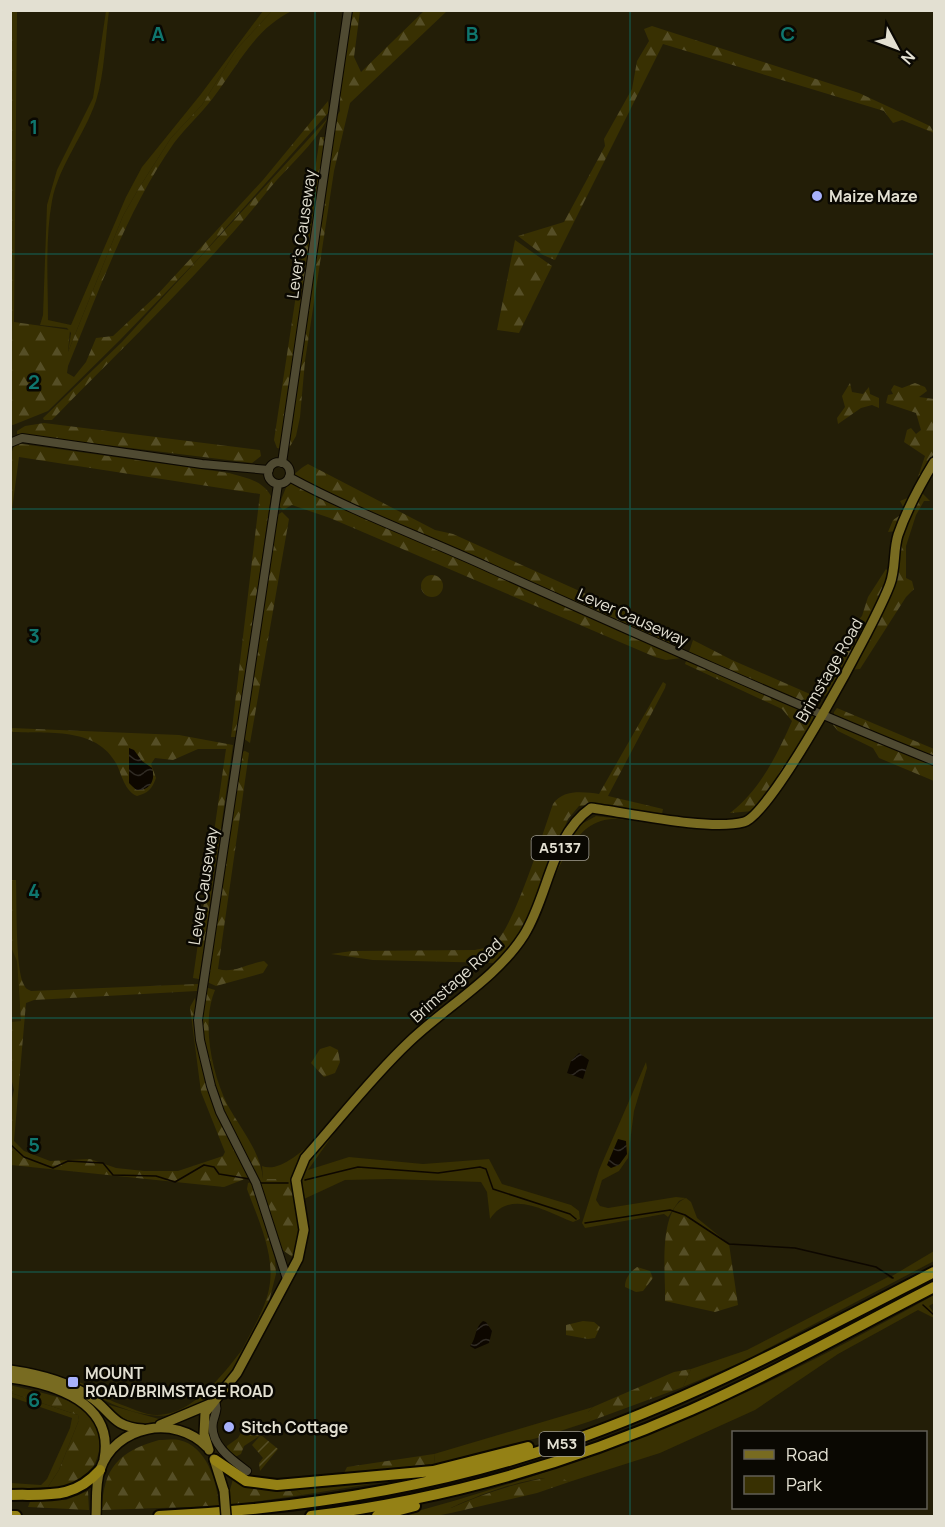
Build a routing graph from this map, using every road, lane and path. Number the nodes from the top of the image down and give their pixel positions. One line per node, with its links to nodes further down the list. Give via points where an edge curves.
1 (348, 10): 7 (street, Lever's Causeway)
2 (10, 433): 4 (street)
3 (10, 438): 5 (street)
4 (22, 438): 5 (street); 8 (street)
5 (10, 443)
6 (934, 462): 11 (main road, Brimstage Road / A5137, via 915,494 898,536 891,582 870,632)
7 (282, 463): 8 (street); 9 (street, via 288,466)
8 (269, 470): 10 (street)
9 (289, 477): 10 (street); 11 (street, Lever Causeway, via 333,501)
10 (278, 484): 14 (street, Lever Causeway, via 198,1020 211,1086 256,1182)
11 (821, 715): 12 (street, Lever Causeway); 14 (main road, Brimstage Road / A5137, via 783,777 757,814 747,821 723,826 591,808 576,819 566,833 532,920 516,947 408,1042 305,1158 296,1180 304,1230 302,1245)
12 (934, 761)
13 (934, 1272): 20 (highway, M53, via 736,1373)
14 (287, 1279): 18 (main road, Brimstage Road / A5137, via 237,1373)
15 (934, 1287): 25 (highway, M53, via 690,1410 608,1443)
16 (10, 1370): 19 (main road, via 62,1382 91,1398 120,1425)
17 (10, 1378): 23 (main road, via 54,1388 93,1410 104,1432 106,1448)
18 (212, 1402): 19 (main road, Brimstage Road / A5137); 21 (main road, Brimstage Road / A5137, via 203,1426); 24 (street, via 218,1408 213,1426 216,1439)
19 (150, 1428): 21 (main road, via 184,1432); 23 (main road, Brimstage Road, via 122,1440)
20 (585, 1436): 22 (highway, via 433,1471 277,1485 246,1481); 30 (highway, M53, via 489,1466 409,1485 254,1510)
21 (209, 1450): 22 (main road)
22 (215, 1460): 31 (main road, bridge)
23 (101, 1467): 26 (highway, via 82,1487 70,1492); 29 (main road)
24 (247, 1471)
25 (504, 1476): 32 (highway, M53, via 410,1500); 33 (highway, via 454,1495)
26 (10, 1495)
27 (10, 1516): 28 (highway)
28 (16, 1516)
29 (96, 1516)
30 (159, 1516)
31 (226, 1516)
32 (311, 1516)
33 (377, 1516)

